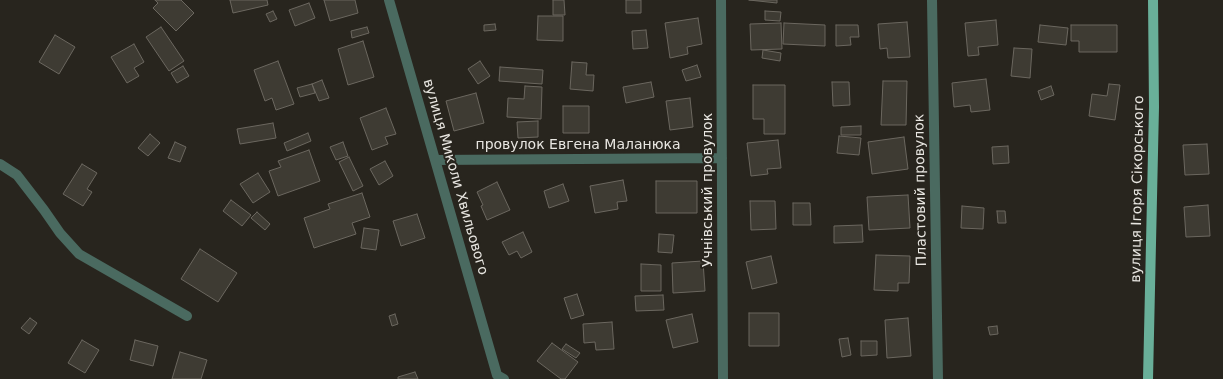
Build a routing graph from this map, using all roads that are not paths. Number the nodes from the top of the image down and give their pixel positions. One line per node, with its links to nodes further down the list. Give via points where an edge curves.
1 (389, 0): 6 (street, вулиця Миколи Хвильового)
2 (721, 0): 5 (street, Учнівський провулок)
3 (932, 0): 11 (street, Пластовий провулок)
4 (1153, 0): 12 (main road, вулиця Ігоря Сікорського, via 1154,108)
5 (722, 158): 6 (street, провулок Евгена Маланюка); 10 (street, Учнівський провулок)
6 (435, 160): 9 (street, вулиця Миколи Хвильового, via 493,362)
7 (0, 164): 8 (street, via 17,175 79,254)
8 (187, 316)
9 (501, 377)
10 (722, 379)
11 (938, 379)
12 (1148, 379)

